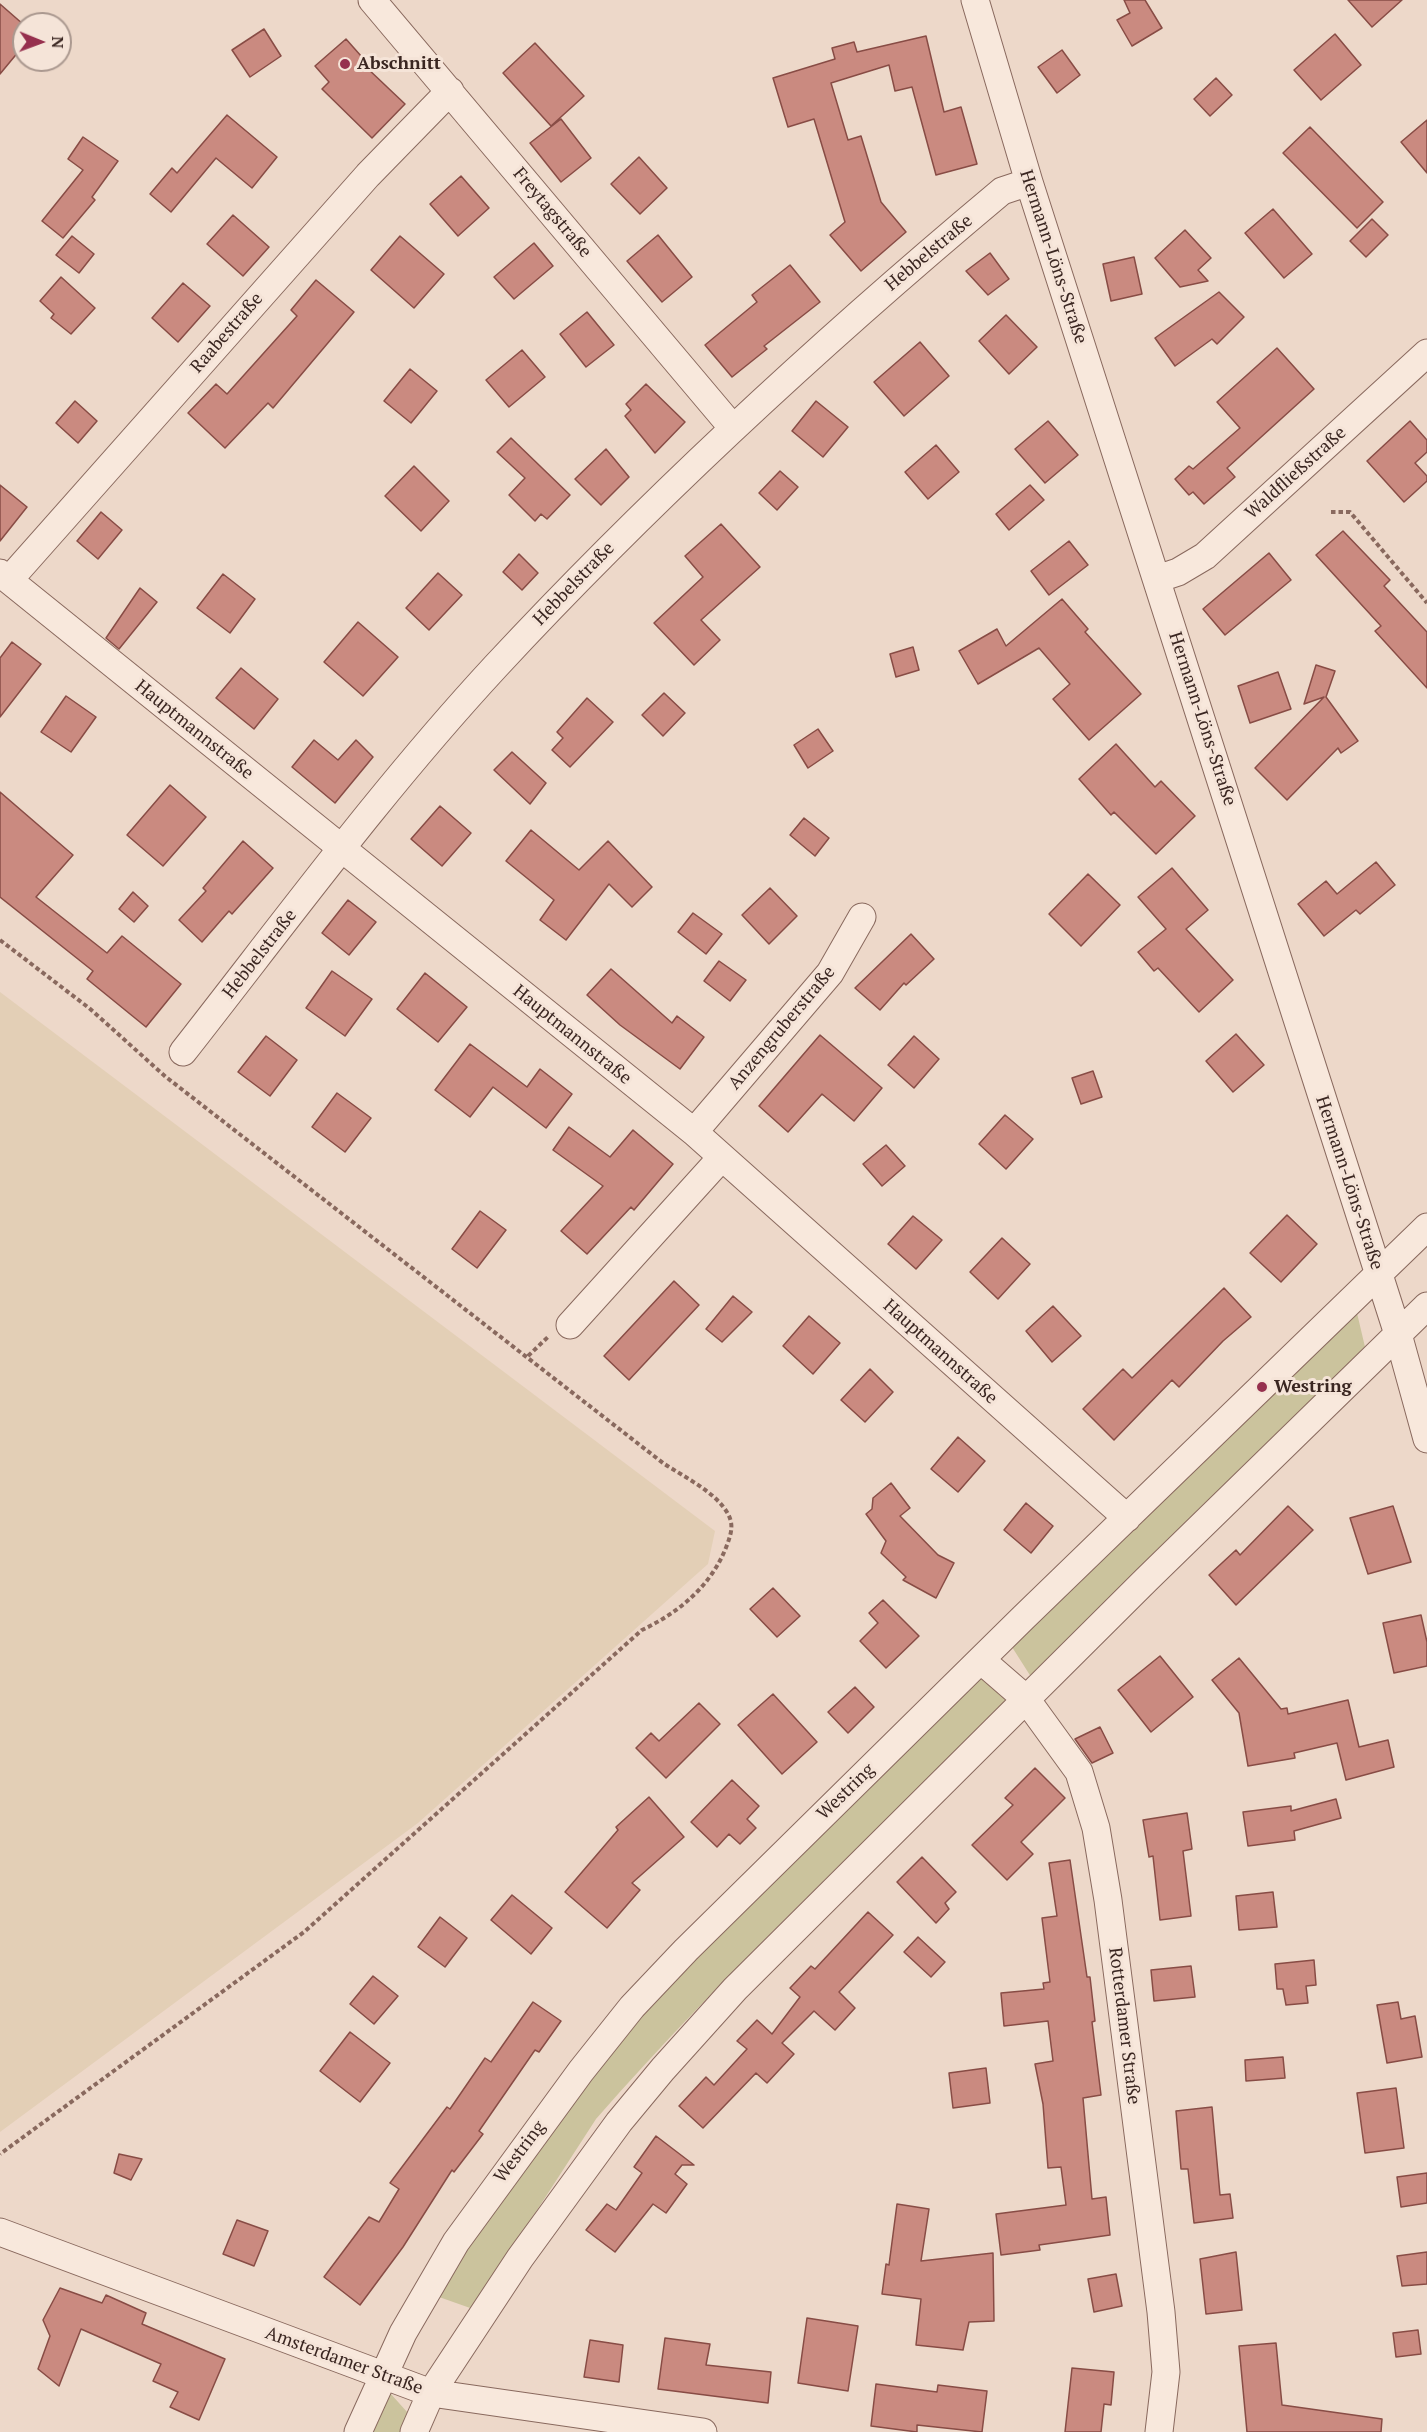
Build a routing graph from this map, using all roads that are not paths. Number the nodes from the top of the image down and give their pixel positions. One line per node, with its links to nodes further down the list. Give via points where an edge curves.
1 (372, 0): 3 (street, Freytagstraße)
2 (975, 0): 4 (street, Hermann-Löns-Straße)
3 (450, 91): 6 (street, Freytagstraße); 7 (street, Raabestraße, via 368,175)
4 (1029, 182): 6 (street, Hebbelstraße, via 1002,191 859,311); 8 (street, Hermann-Löns-Straße)
5 (1427, 353): 8 (street, Waldfließstraße, via 1205,556)
6 (732, 428): 9 (street, Hebbelstraße, via 618,538 494,668)
7 (4, 577): 9 (street, Hauptmannstraße)
8 (1157, 579): 15 (street, Hermann-Löns-Straße)
9 (341, 850): 11 (street, Hebbelstraße); 12 (street, Hauptmannstraße)
10 (862, 917): 12 (street, Anzengruberstraße, via 830,973)
11 (183, 1052)
12 (694, 1132): 13 (street, Hauptmannstraße)
13 (722, 1157): 17 (street); 20 (street, Hauptmannstraße)
14 (1427, 1227): 15 (street, Westring)
15 (1379, 1275): 18 (street, Hermann-Löns-Straße); 20 (street, Westring)
16 (1427, 1306): 18 (street)
17 (570, 1325)
18 (1398, 1335): 19 (street, Hermann-Löns-Straße); 22 (street)
19 (1427, 1439)
20 (1127, 1518): 21 (street, Westring)
21 (981, 1659): 22 (street, Rotterdamer Straße); 24 (street, Westring, via 632,2007 456,2242 419,2303)
22 (1026, 1699): 25 (street, via 735,1989 663,2069 619,2122 520,2258); 29 (street, Rotterdamer Straße, via 1079,1772 1096,1828 1161,2312 1166,2372)
23 (0, 2232): 24 (street, Amsterdamer Straße)
24 (383, 2376): 25 (street, Amsterdamer Straße); 26 (street, Westring)
25 (431, 2393): 27 (street); 28 (street, Amsterdamer Straße)
26 (358, 2432)
27 (414, 2432)
28 (703, 2432)
29 (1159, 2432)

